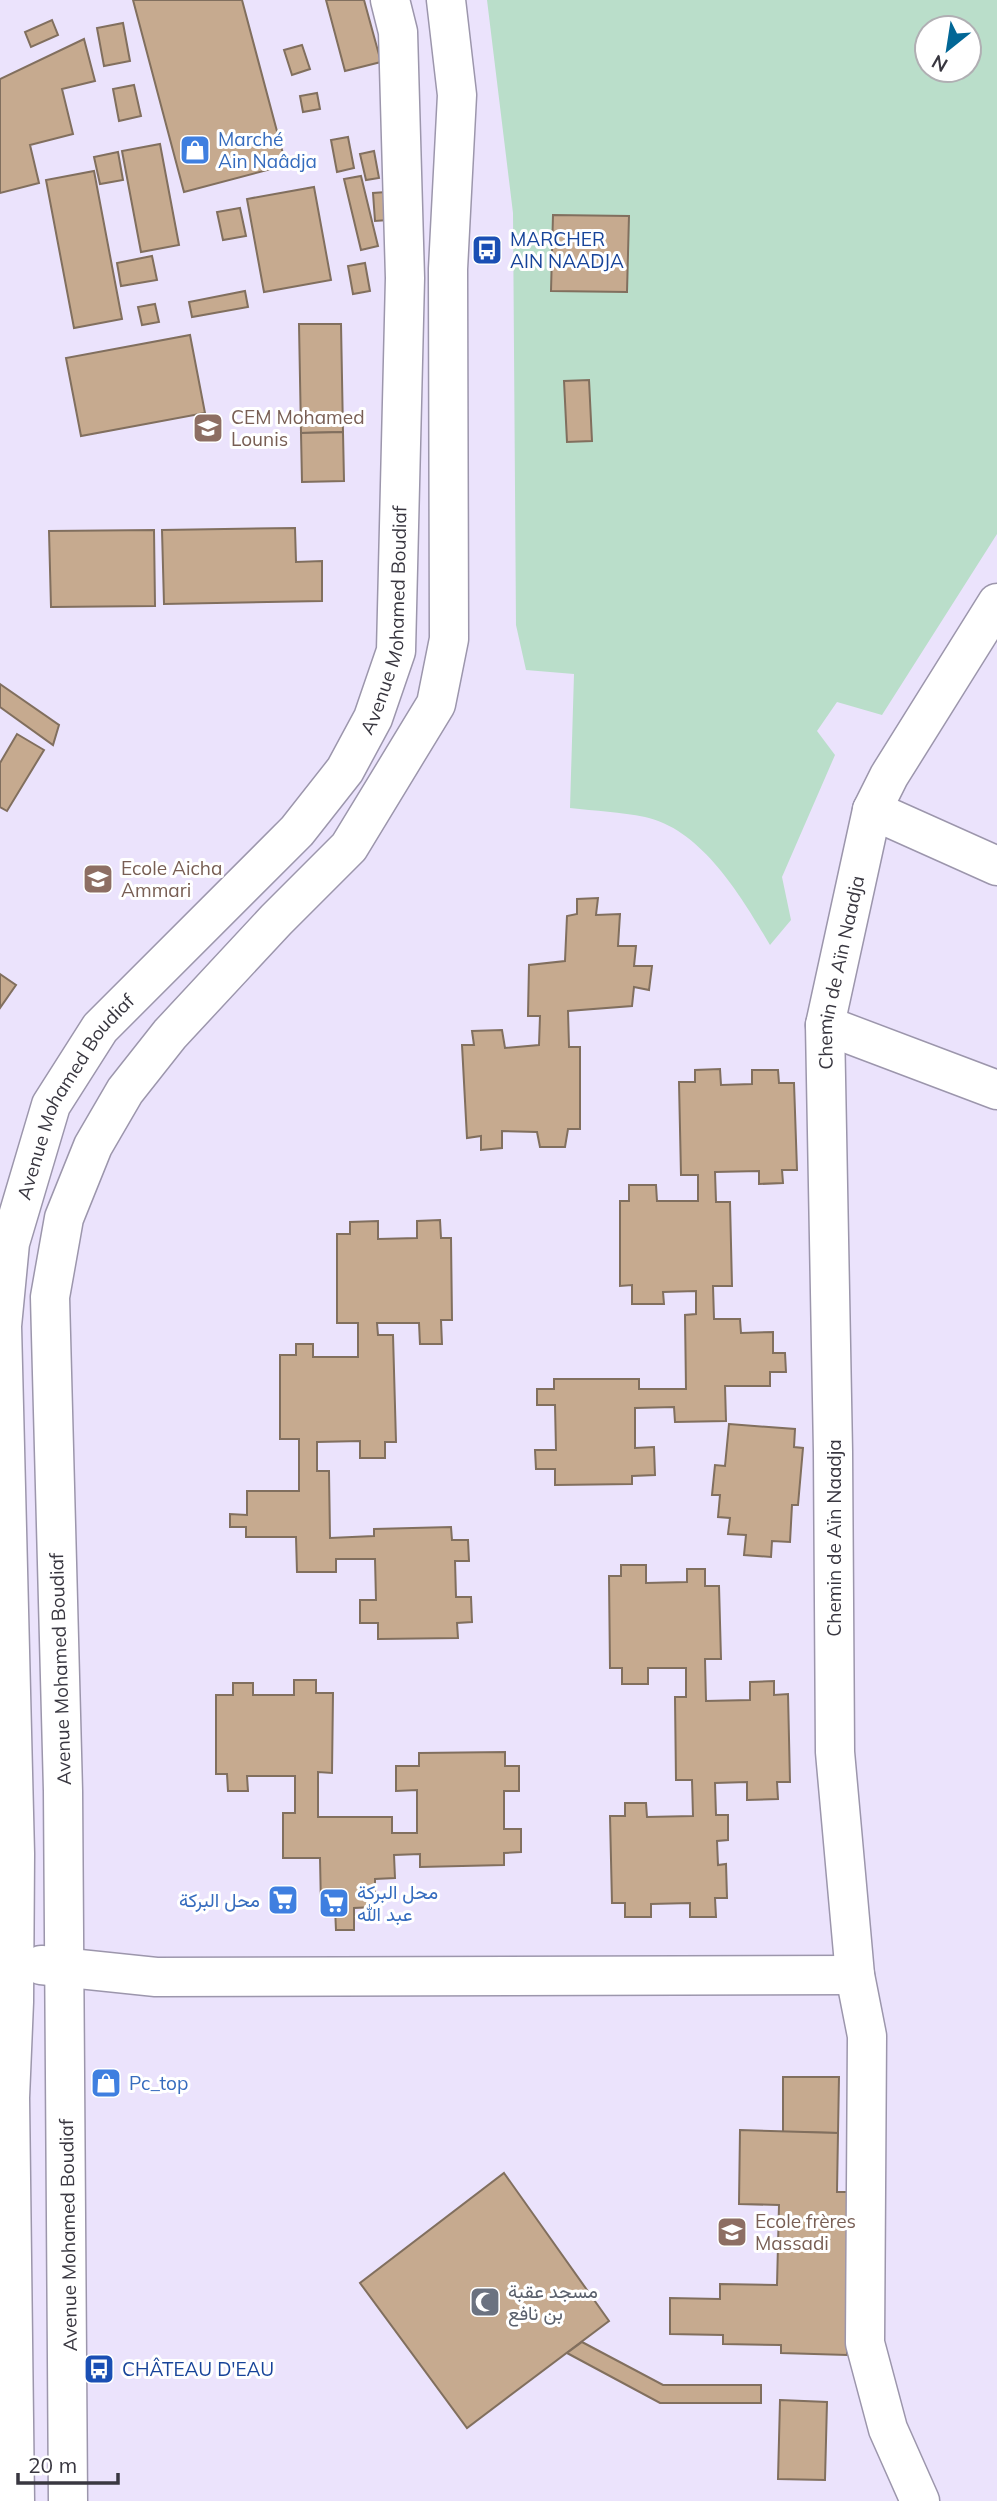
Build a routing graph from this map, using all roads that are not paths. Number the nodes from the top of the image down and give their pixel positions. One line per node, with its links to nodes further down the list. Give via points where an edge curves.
1 (390, 0): 8 (main road, Avenue Mohamed Boudiaf, via 398,32 405,278 396,651 373,718 345,770 297,831 100,1028 51,1105 28,1175 10,1243 2,1326)
2 (446, 0): 11 (main road, Avenue Mohamed Boudiaf, via 457,95 448,269 449,639 436,704 349,847 179,1024 125,1091 93,1146 64,1218 50,1297)
3 (997, 603): 4 (main road, Chemin de Aïn Naadja)
4 (872, 810): 5 (main road); 6 (main road, Chemin de Aïn Naadja)
5 (997, 866)
6 (825, 1025): 7 (main road); 10 (main road, Chemin de Aïn Naadja, via 835,1752)
7 (997, 1090)
8 (7, 1862): 9 (main road, Avenue Mohamed Boudiaf)
9 (6, 1963): 11 (main road); 12 (main road, Avenue Mohamed Boudiaf)
10 (855, 1975): 11 (main road, via 156,1977); 16 (main road, Chemin de Aïn Naadja, via 867,2036 865,2343 888,2428)
11 (65, 1983): 12 (main road); 15 (main road, Avenue Mohamed Boudiaf)
12 (7, 2002): 13 (main road, Avenue Mohamed Boudiaf)
13 (5, 2091): 14 (main road, Avenue Mohamed Boudiaf)
14 (15, 2501)
15 (68, 2501)
16 (920, 2501)

